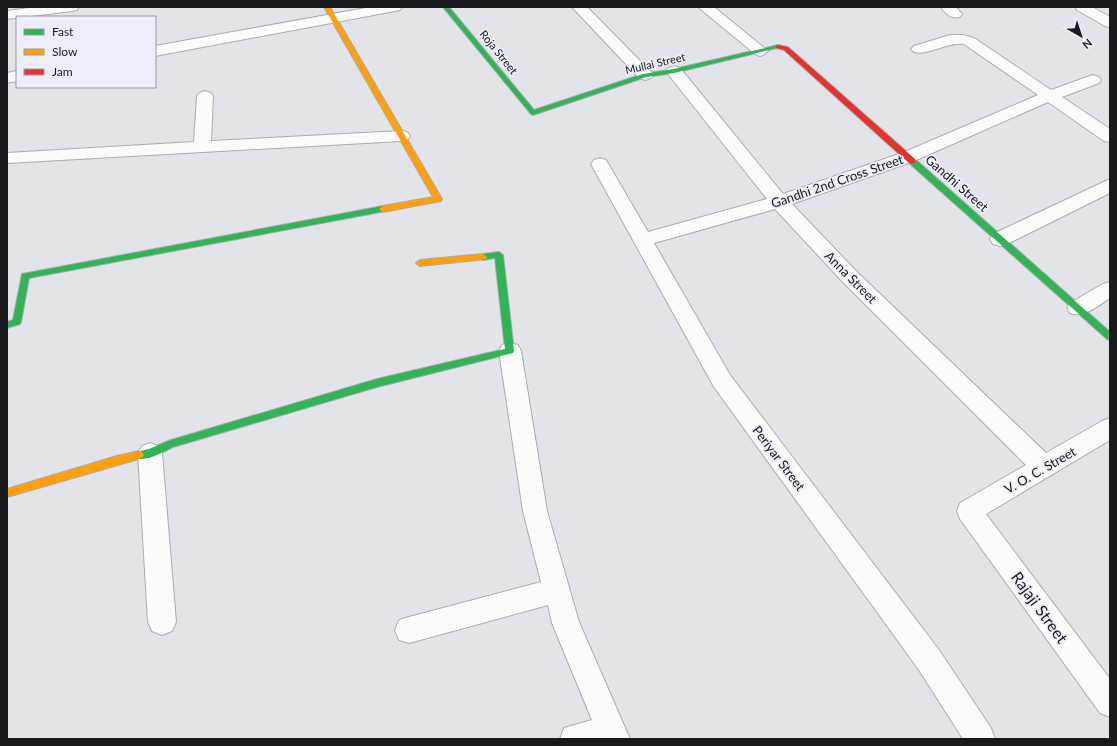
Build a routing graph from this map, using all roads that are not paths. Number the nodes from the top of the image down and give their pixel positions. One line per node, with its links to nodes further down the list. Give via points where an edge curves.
1 (72, 7): 8 (street)
2 (395, 7): 7 (street)
3 (446, 7): 19 (street, Roja Street)
4 (579, 7): 15 (street)
5 (705, 7): 13 (street)
6 (1082, 7): 9 (street)
7 (330, 13): 12 (street); 20 (street)
8 (7, 15)
9 (1110, 23)
10 (786, 48): 13 (street, Mullai Street, via 776,47); 23 (street, Gandhi Street)
11 (919, 49): 18 (street, via 952,38 969,41)
12 (156, 51)
13 (760, 51): 14 (street, Mullai Street)
14 (674, 71): 15 (street, Mullai Street); 27 (street, Anna Street)
15 (645, 75): 19 (street, Mullai Street)
16 (1093, 80): 18 (street, Gandhi 2nd Cross Street)
17 (205, 96): 22 (street)
18 (1049, 96): 21 (street); 23 (street, Gandhi 2nd Cross Street)
19 (533, 113)
20 (401, 136): 22 (street); 33 (street, via 438,199 25,276 18,322)
21 (1110, 137)
22 (202, 147): 24 (street)
23 (908, 157): 27 (street, Gandhi 2nd Cross Street); 28 (street, Gandhi Street)
24 (7, 158)
25 (600, 164): 29 (street, Periyar Street)
26 (1110, 185): 28 (street)
27 (779, 202): 29 (street, Gandhi 2nd Cross Street); 38 (street, Anna Street, via 848,275)
28 (1000, 238): 32 (street, Gandhi Street)
29 (642, 240): 47 (street, Periyar Street, via 722,381 929,660)
30 (420, 263): 35 (street, via 499,255)
31 (1110, 289): 32 (street)
32 (1077, 308): 34 (street, Gandhi Street)
33 (7, 325)
34 (1110, 337)
35 (510, 351): 37 (street, via 377,383 171,444); 41 (street, via 535,511)
36 (1110, 428): 38 (street, V. O. C. Street)
37 (150, 453): 39 (street, via 117,460); 42 (street)
38 (1044, 467): 40 (street, V. O. C. Street)
39 (7, 493)
40 (969, 511): 44 (street, Rajaji Street)
41 (557, 590): 43 (street); 45 (street, via 566,623)
42 (162, 622)
43 (409, 630)
44 (1110, 703)
45 (613, 735): 46 (street)
46 (575, 739)
47 (980, 739)

